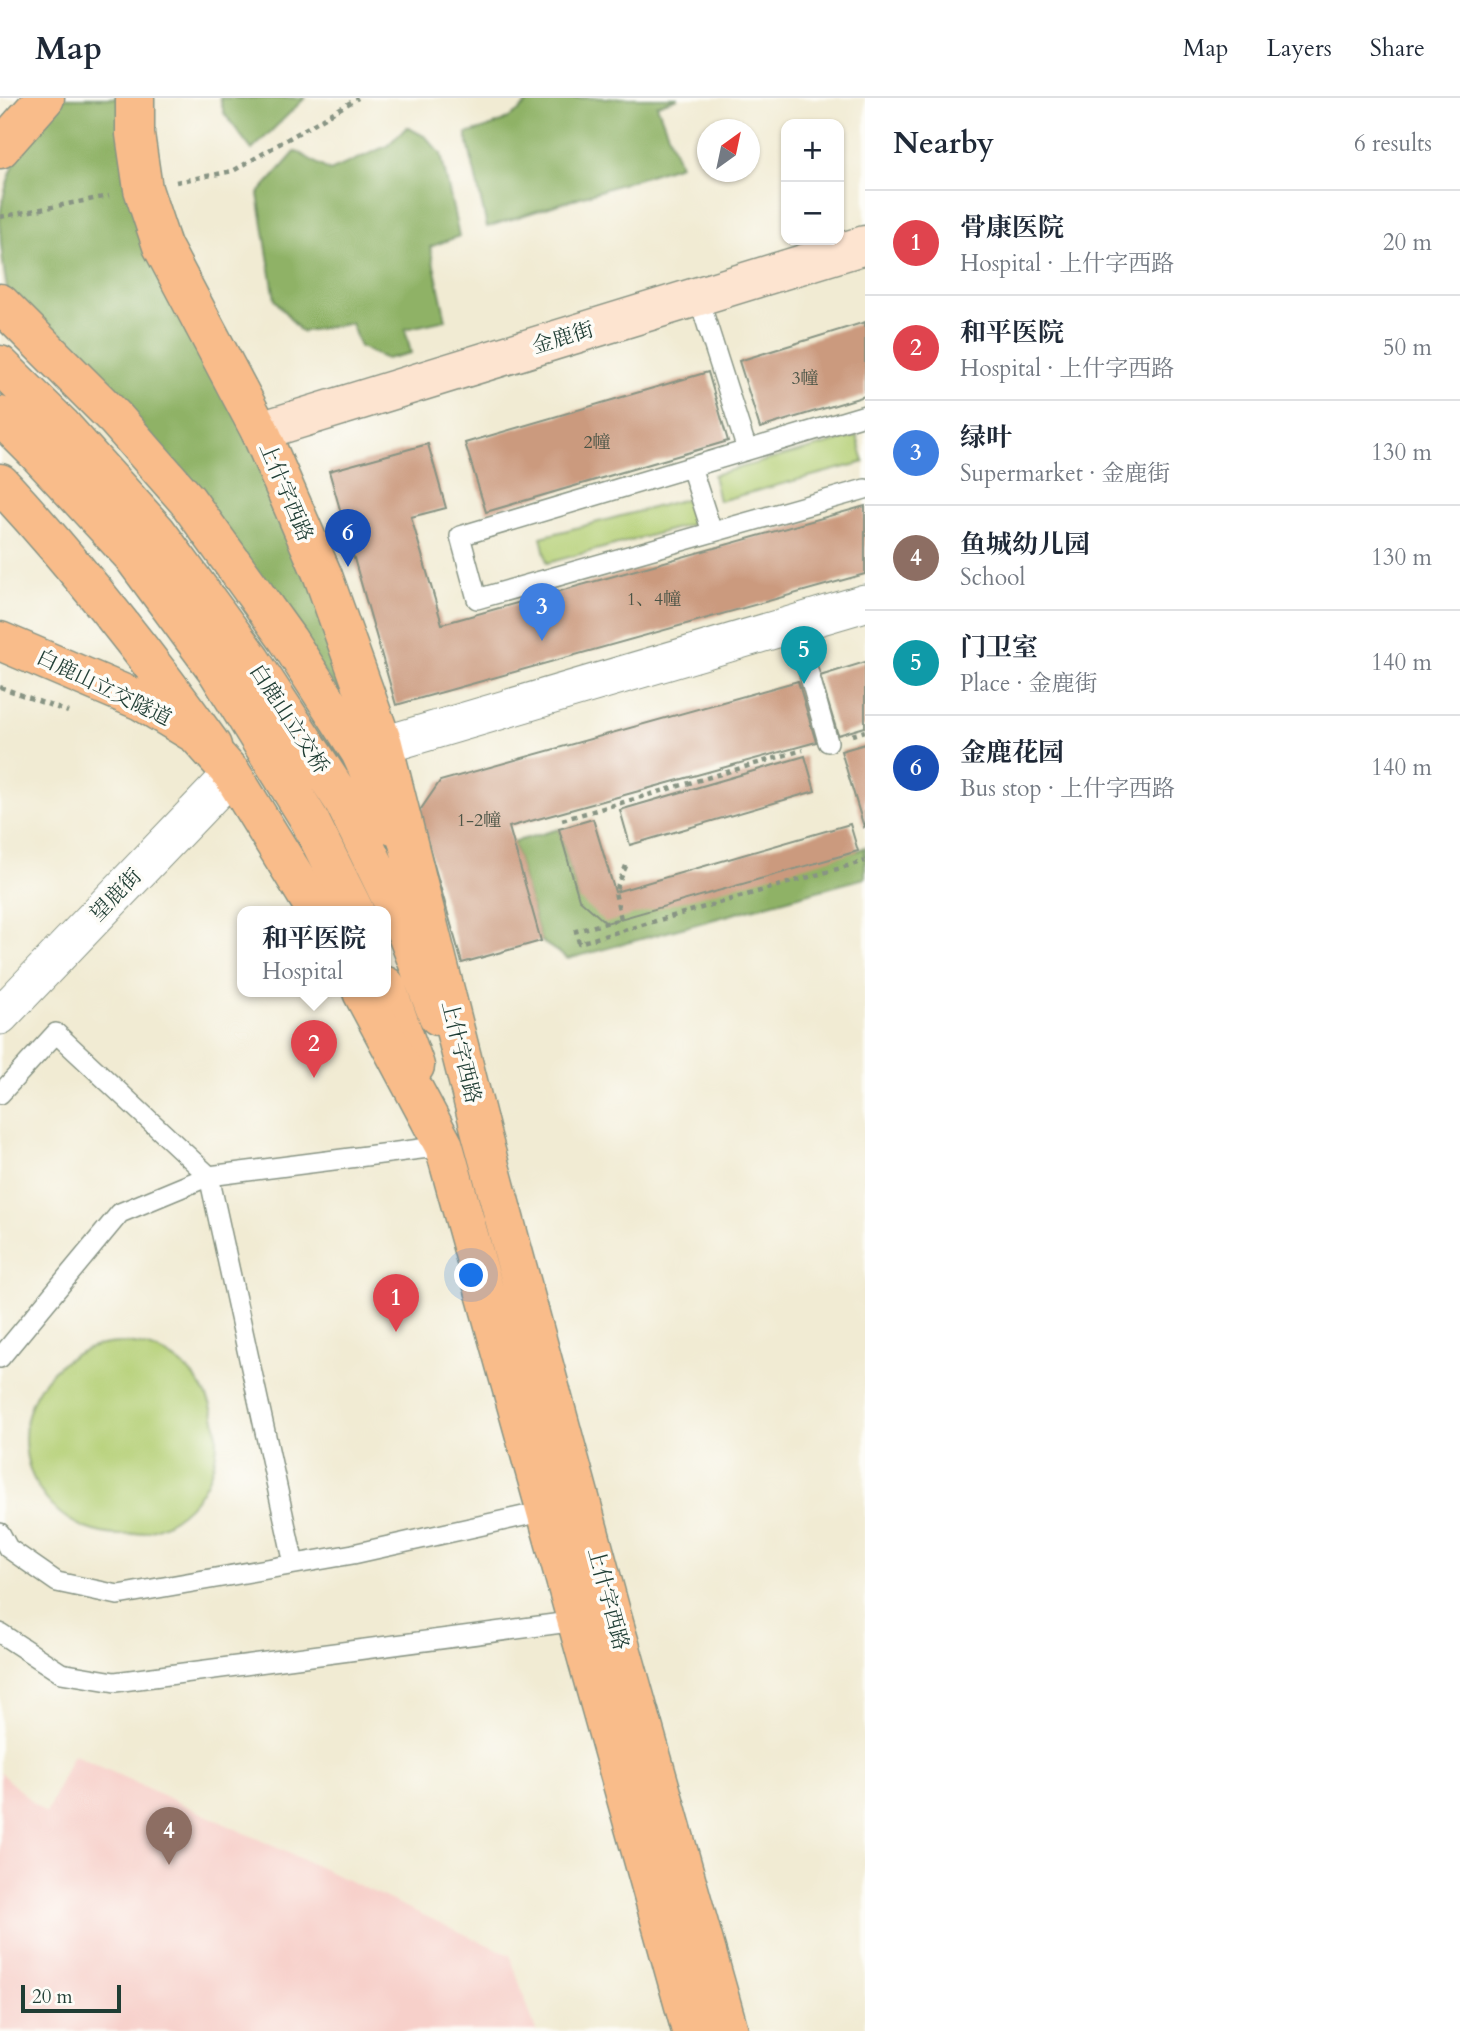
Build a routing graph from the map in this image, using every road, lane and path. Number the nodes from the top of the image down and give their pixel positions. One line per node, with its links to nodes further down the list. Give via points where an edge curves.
1 (27, 98): 2 (main road)
2 (43, 98): 5 (main road)
3 (135, 98): 6 (main road, 上什字西路)
4 (358, 98): 6 (path, via 233,171)
5 (0, 149)
6 (143, 189): 7 (path); 14 (main road, 上什字西路, via 162,246)
7 (0, 217)
8 (865, 245): 9 (street, 金鹿街)
9 (698, 296): 14 (street, 金鹿街); 15 (lane)
10 (7, 314): 25 (main road, via 116,419 187,500)
11 (0, 365): 36 (main road, 白鹿山立交桥, via 157,532 251,660 344,803 401,919)
12 (0, 415): 31 (main road, 白鹿山立交桥, via 131,554 216,669 309,819)
13 (865, 415): 15 (lane)
14 (260, 431): 25 (main road, 上什字西路, via 323,576)
15 (747, 450): 16 (lane)
16 (691, 467): 19 (lane); 19 (lane, via 460,536 477,599)
17 (0, 483): 26 (main road, via 90,585)
18 (865, 489): 19 (lane)
19 (712, 532)
20 (865, 603): 21 (street)
21 (795, 623): 24 (lane); 25 (street)
22 (0, 641): 26 (main road, 白鹿山立交隧道, via 141,701 197,735)
23 (865, 731): 24 (path)
24 (828, 742): 27 (path)
25 (372, 748): 36 (main road, 上什字西路, via 416,874)
26 (232, 774): 30 (main road); 34 (street, 望鹿街)
27 (562, 820)
28 (865, 861): 29 (path, via 579,943 576,931 621,919 615,892)
29 (626, 866)
30 (313, 906)
31 (352, 906)
32 (365, 997): 37 (main road, 上什字西路)
33 (390, 997): 37 (main road)
34 (0, 1016)
35 (0, 1094): 38 (lane, via 56,1033)
36 (481, 1133): 46 (main road, 上什字西路)
37 (444, 1146): 38 (lane); 40 (main road, 上什字西路)
38 (208, 1176): 39 (lane, via 120,1213); 42 (lane)
39 (0, 1359)
40 (546, 1511): 42 (lane); 43 (main road, 上什字西路)
41 (0, 1532): 42 (lane, via 8,1548 57,1582 118,1595)
42 (294, 1564)
43 (577, 1621): 44 (lane, via 115,1682 61,1673); 45 (main road, 上什字西路)
44 (0, 1633)
45 (691, 2031)
46 (729, 2031)

